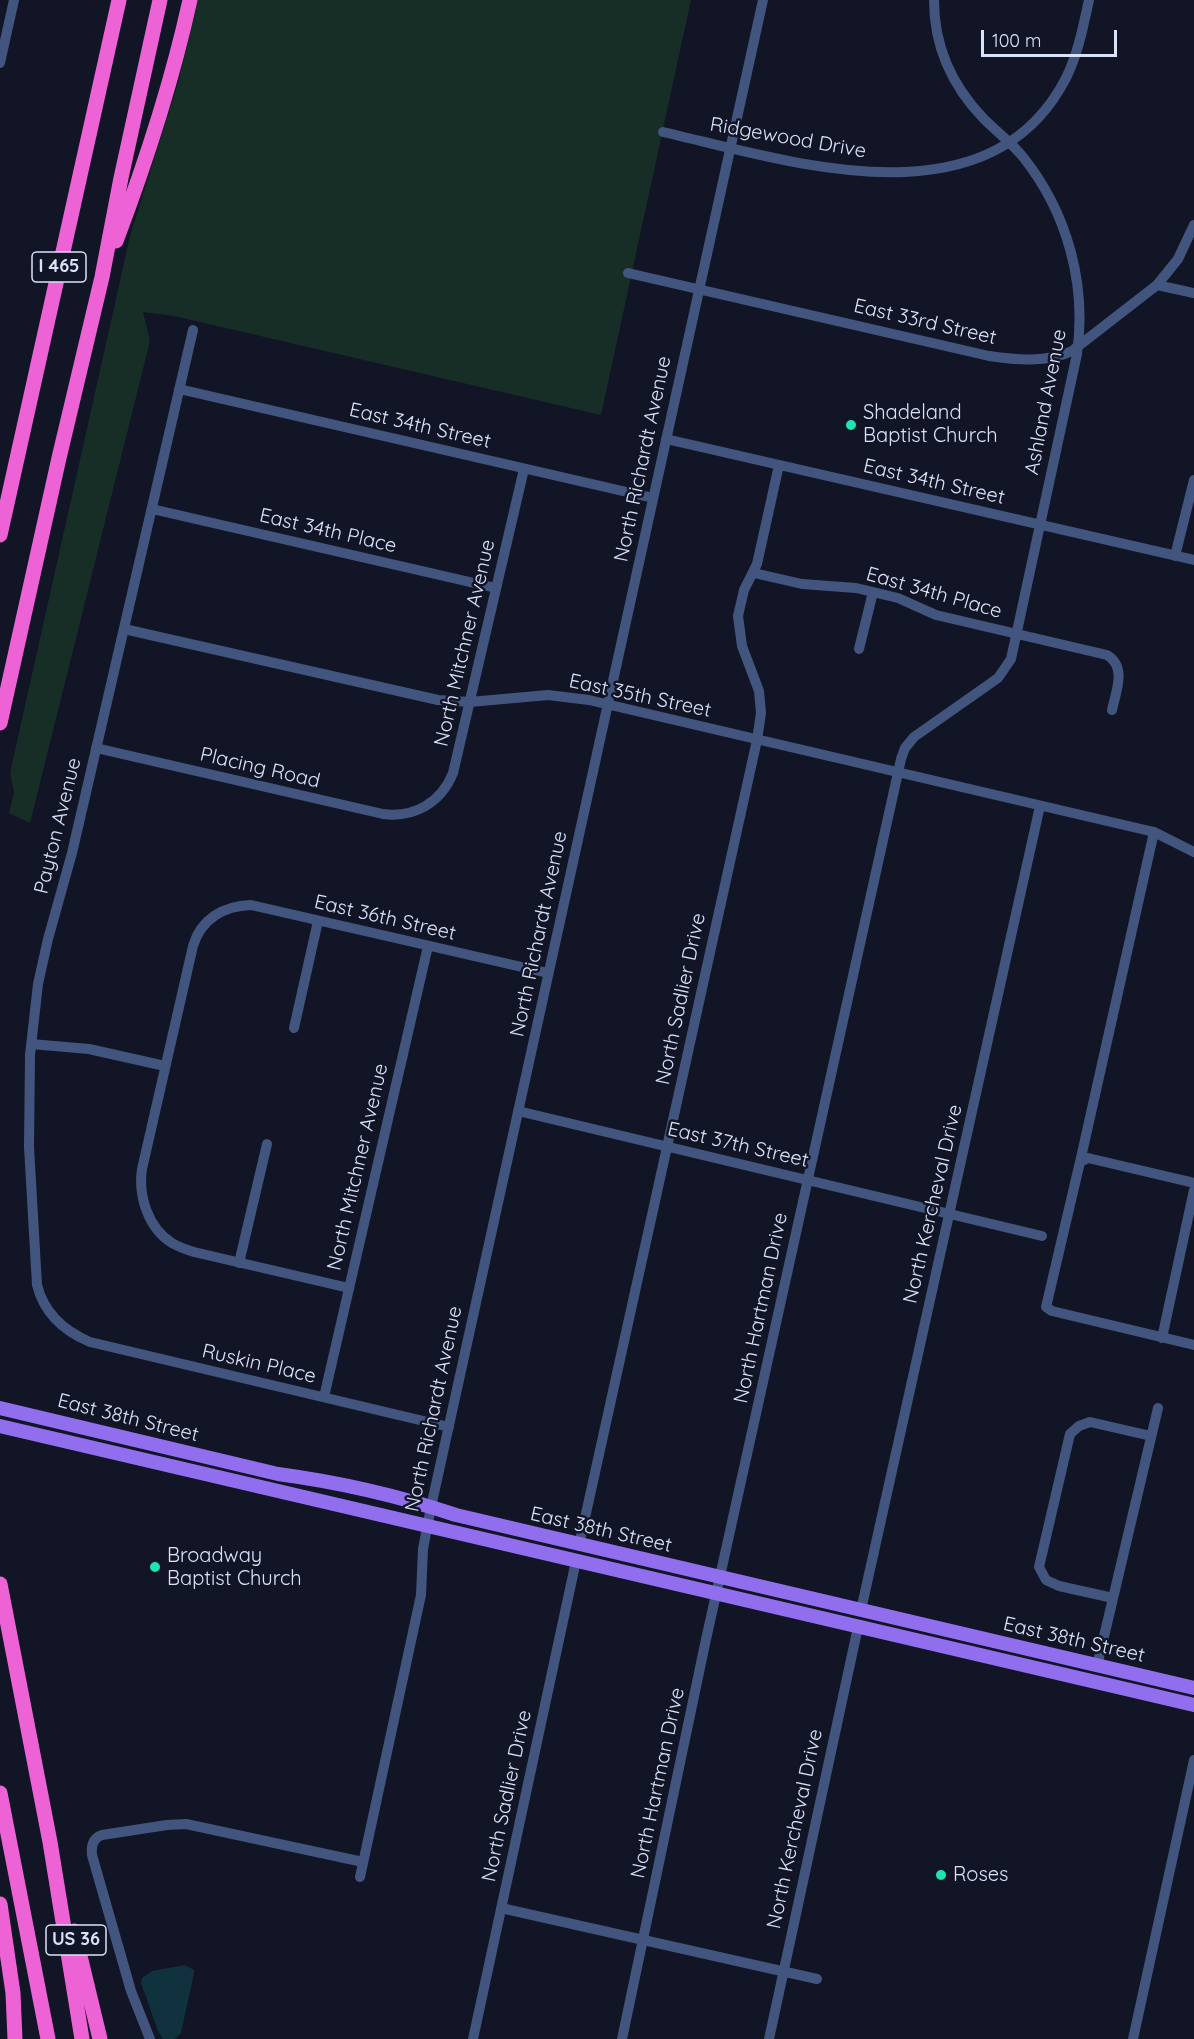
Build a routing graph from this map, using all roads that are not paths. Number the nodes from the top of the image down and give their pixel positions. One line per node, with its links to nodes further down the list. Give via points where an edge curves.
1 (14, 0): 8 (street)
2 (119, 0): 28 (highway, I 465)
3 (160, 0): 14 (highway, I 465)
4 (190, 0): 14 (highway, via 138,183)
5 (763, 0): 11 (street, North Richardt Avenue)
6 (934, 0): 10 (street, Ashland Avenue, via 939,44 955,82 975,109)
7 (1089, 0): 10 (street, Ridgewood Drive, via 1077,50 1062,85 1036,119)
8 (0, 63)
9 (663, 132): 11 (street, Ridgewood Drive)
10 (1009, 141): 11 (street, Ridgewood Drive, via 970,162 916,172 821,166); 19 (street, Ashland Avenue, via 1046,192 1067,239 1078,292)
11 (730, 147): 16 (street, North Richardt Avenue)
12 (1194, 225): 15 (street, East 33rd Street, via 1178,259)
13 (628, 273): 16 (street, East 33rd Street)
14 (102, 277): 40 (highway, I 465)
15 (1157, 285): 17 (street); 19 (street, East 33rd Street)
16 (699, 289): 19 (street, East 33rd Street, via 1006,359 1056,356); 21 (street, North Richardt Avenue)
17 (1194, 293)
18 (193, 330): 20 (street, Payton Avenue)
19 (1078, 347): 27 (street, Ashland Avenue)
20 (179, 389): 23 (street, East 34th Street); 26 (street, Payton Avenue)
21 (666, 439): 22 (street, East 34th Street); 25 (street, North Richardt Avenue)
22 (779, 465): 27 (street, East 34th Street); 31 (street, North Sadlier Drive)
23 (524, 469): 25 (street, East 34th Street); 32 (street, North Mitchner Avenue)
24 (1194, 480): 29 (street)
25 (653, 498): 38 (street, North Richardt Avenue)
26 (152, 509): 32 (street, East 34th Place); 34 (street, Payton Avenue)
27 (1040, 525): 29 (street, East 34th Street); 35 (street, Ashland Avenue)
28 (0, 535)
29 (1175, 556): 30 (street, East 34th Street)
30 (1194, 560)
31 (754, 573): 33 (street, East 34th Place, via 802,584); 41 (street, North Sadlier Drive, via 741,598 738,624 759,692)
32 (496, 588): 37 (street, North Mitchner Avenue)
33 (873, 592): 35 (street, East 34th Place, via 936,615); 36 (street)
34 (124, 629): 37 (street, East 35th Street, via 421,698); 42 (street, Payton Avenue)
35 (1017, 634): 39 (street, East 34th Place, via 1112,659 1119,669); 43 (street, North Hartman Drive, via 1011,659 1000,676 914,737 903,752)
36 (859, 649)
37 (470, 702): 38 (street, East 35th Street, via 548,695); 45 (street, North Mitchner Avenue, via 449,781 436,799)
38 (607, 704): 41 (street, East 35th Street); 50 (street, North Richardt Avenue)
39 (1112, 710)
40 (0, 723)
41 (757, 740): 43 (street, East 35th Street); 56 (street, North Sadlier Drive)
42 (96, 748): 45 (street, Placing Road, via 383,814); 52 (street, Payton Avenue, via 44,956)
43 (898, 772): 44 (street, East 35th Street); 58 (street, North Hartman Drive)
44 (1040, 806): 46 (street, East 35th Street); 61 (street, North Kercheval Drive)
45 (417, 811)
46 (1154, 832): 47 (street, East 35th Street); 57 (street)
47 (1194, 852)
48 (318, 921): 49 (street, East 36th Street); 51 (street); 53 (street, East 36th Street, via 251,905 234,906 202,926 194,943)
49 (428, 946): 50 (street, East 36th Street); 64 (street, North Mitchner Avenue)
50 (548, 973): 54 (street, North Richardt Avenue)
51 (294, 1028)
52 (31, 1044): 53 (street, via 89,1049); 65 (street, Payton Avenue, via 29,1147 35,1272 45,1305)
53 (165, 1066): 63 (street, via 141,1178 143,1200 154,1225 165,1238 194,1252)
54 (518, 1111): 56 (street, East 37th Street); 72 (street, North Richardt Avenue)
55 (267, 1144): 63 (street)
56 (667, 1147): 58 (street, East 37th Street); 76 (street, North Sadlier Drive)
57 (1080, 1162): 59 (street, via 1088,1158); 66 (street, via 1046,1307)
58 (807, 1180): 61 (street, East 37th Street); 78 (street, North Hartman Drive)
59 (1194, 1183)
60 (1194, 1190): 66 (street)
61 (949, 1214): 62 (street, East 37th Street); 82 (street, North Kercheval Drive)
62 (1042, 1236)
63 (239, 1263): 64 (street)
64 (349, 1288): 68 (street, North Mitchner Avenue)
65 (64, 1329): 68 (street, Ruskin Place, via 90,1342)
66 (1162, 1338): 67 (street)
67 (1194, 1345)
68 (324, 1397): 72 (street, Ruskin Place)
69 (0, 1408): 74 (main road, East 38th Street)
70 (1158, 1408): 73 (street)
71 (0, 1426): 75 (main road, East 38th Street)
72 (449, 1426): 74 (street, North Richardt Avenue)
73 (1151, 1436): 81 (street); 81 (street, via 1090,1422 1079,1426 1070,1434 1054,1500 1039,1567 1046,1580)
74 (430, 1507): 75 (street, North Richardt Avenue); 76 (main road, East 38th Street)
75 (427, 1526): 77 (main road, East 38th Street); 90 (street, North Richardt Avenue, via 421,1595)
76 (579, 1545): 78 (main road, East 38th Street)
77 (576, 1561): 80 (main road, East 38th Street); 93 (street, North Sadlier Drive)
78 (720, 1578): 80 (street, North Hartman Drive); 82 (main road, East 38th Street)
79 (0, 1584): 89 (highway)
80 (717, 1594): 83 (main road, East 38th Street); 94 (street, North Hartman Drive)
81 (1113, 1598): 84 (street)
82 (861, 1610): 84 (main road, East 38th Street)
83 (858, 1627): 86 (main road, East 38th Street); 95 (street, North Kercheval Drive)
84 (1097, 1666): 85 (main road, East 38th Street)
85 (1194, 1688)
86 (1194, 1705)
87 (1194, 1760): 105 (street)
88 (0, 1793): 98 (highway)
89 (50, 1842): 99 (highway); 100 (highway, US 36)
90 (363, 1862): 91 (street, North Richardt Avenue); 101 (street, via 186,1824 96,1838 92,1855 131,1991)
91 (360, 1877)
92 (0, 1904): 97 (highway)
93 (501, 1908): 94 (street); 102 (street, North Sadlier Drive)
94 (644, 1940): 95 (street); 103 (street, North Hartman Drive)
95 (784, 1971): 96 (street); 104 (street, North Kercheval Drive)
96 (817, 1979)
97 (15, 2039)
98 (48, 2039)
99 (82, 2039)
100 (100, 2039)
101 (150, 2039)
102 (473, 2039)
103 (622, 2039)
104 (769, 2039)
105 (1133, 2039)

